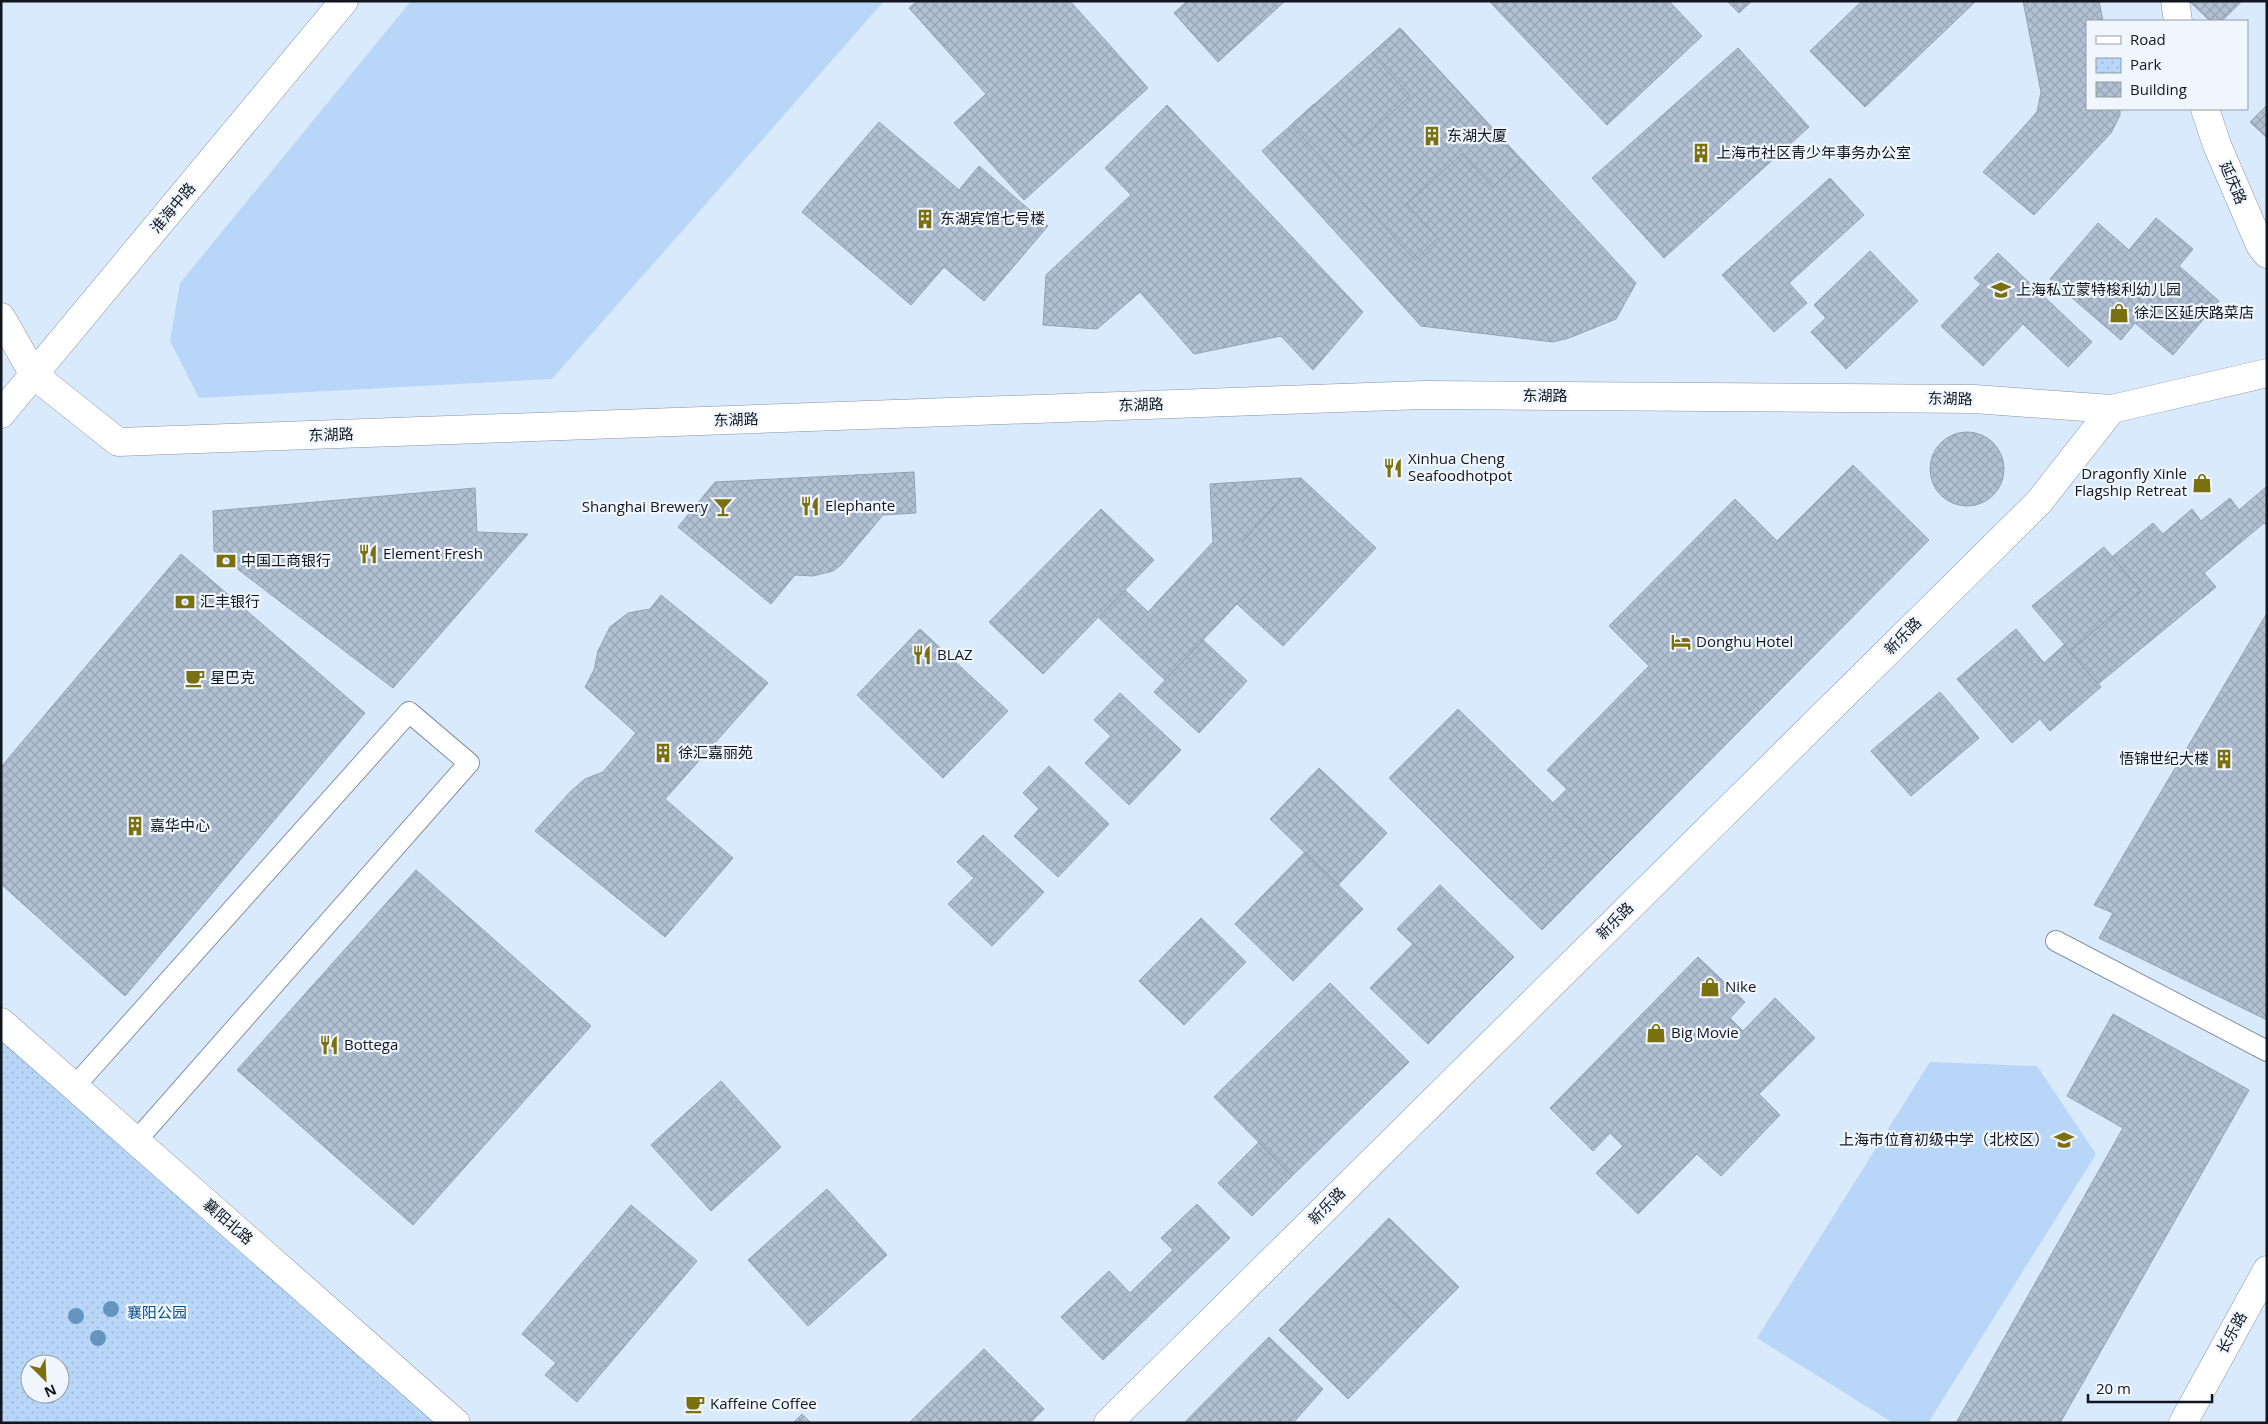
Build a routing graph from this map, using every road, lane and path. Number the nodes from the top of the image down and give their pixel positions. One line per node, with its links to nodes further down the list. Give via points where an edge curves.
1 (344, 1): 8 (street, 淮海中路)
2 (2175, 1): 3 (street)
3 (2178, 20)
4 (2205, 110): 5 (street, 延庆路, via 2217,145)
5 (2267, 254)
6 (1, 317): 8 (street)
7 (2267, 374): 9 (street, 东湖路)
8 (34, 375): 9 (street, 东湖路, via 118,442 1423,395 1974,399); 10 (street, 淮海中路)
9 (2112, 409): 18 (street, 新乐路, via 2039,502)
10 (1, 414)
11 (2056, 941): 13 (lane)
12 (1, 1022): 14 (street, 襄阳北路)
13 (2267, 1050)
14 (74, 1087): 15 (street, 襄阳北路); 15 (lane, via 409,712 470,763)
15 (136, 1141): 17 (street, 襄阳北路)
16 (2267, 1270): 19 (street, 长乐路)
17 (456, 1423)
18 (1108, 1423)
19 (2183, 1423)

